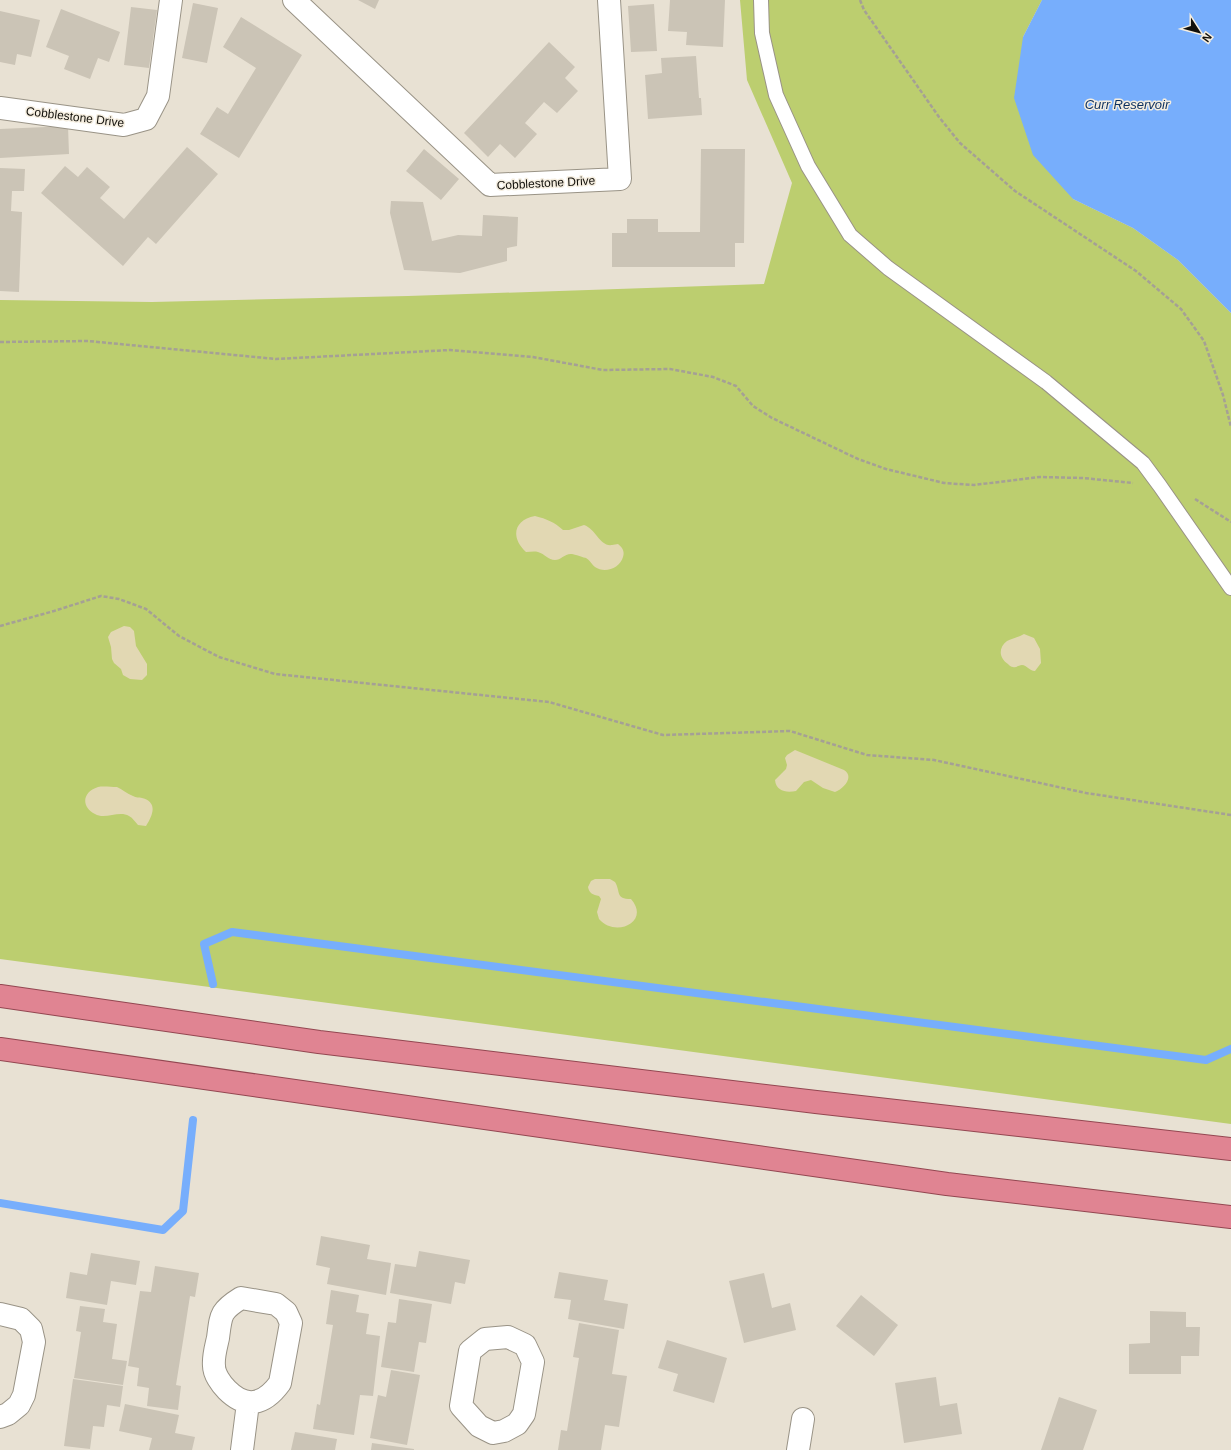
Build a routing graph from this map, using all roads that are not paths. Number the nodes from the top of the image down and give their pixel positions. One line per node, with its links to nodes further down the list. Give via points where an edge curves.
1 (171, 0): 5 (street, Cobblestone Drive, via 158,96 146,119 124,125)
2 (294, 0): 3 (street, Cobblestone Drive, via 490,185 620,179)
3 (609, 0)
4 (762, 0): 6 (lane, via 762,33 776,95 808,166 850,235 888,268 1046,382 1143,463)
5 (0, 108)
6 (1231, 588)
7 (0, 996): 9 (highway, via 334,1044)
8 (0, 1049): 10 (highway, via 947,1184)
9 (1231, 1149)
10 (1231, 1217)
11 (0, 1314): 13 (street, via 21,1319 31,1328 34,1342 24,1395 19,1405)
12 (248, 1403): 12 (street, via 234,1397 221,1384 214,1366 221,1316 230,1305 241,1298 276,1304 286,1312 291,1323 280,1383 274,1392 262,1400); 15 (street)
13 (0, 1417)
14 (803, 1419): 16 (street)
15 (242, 1450)
16 (798, 1450)

